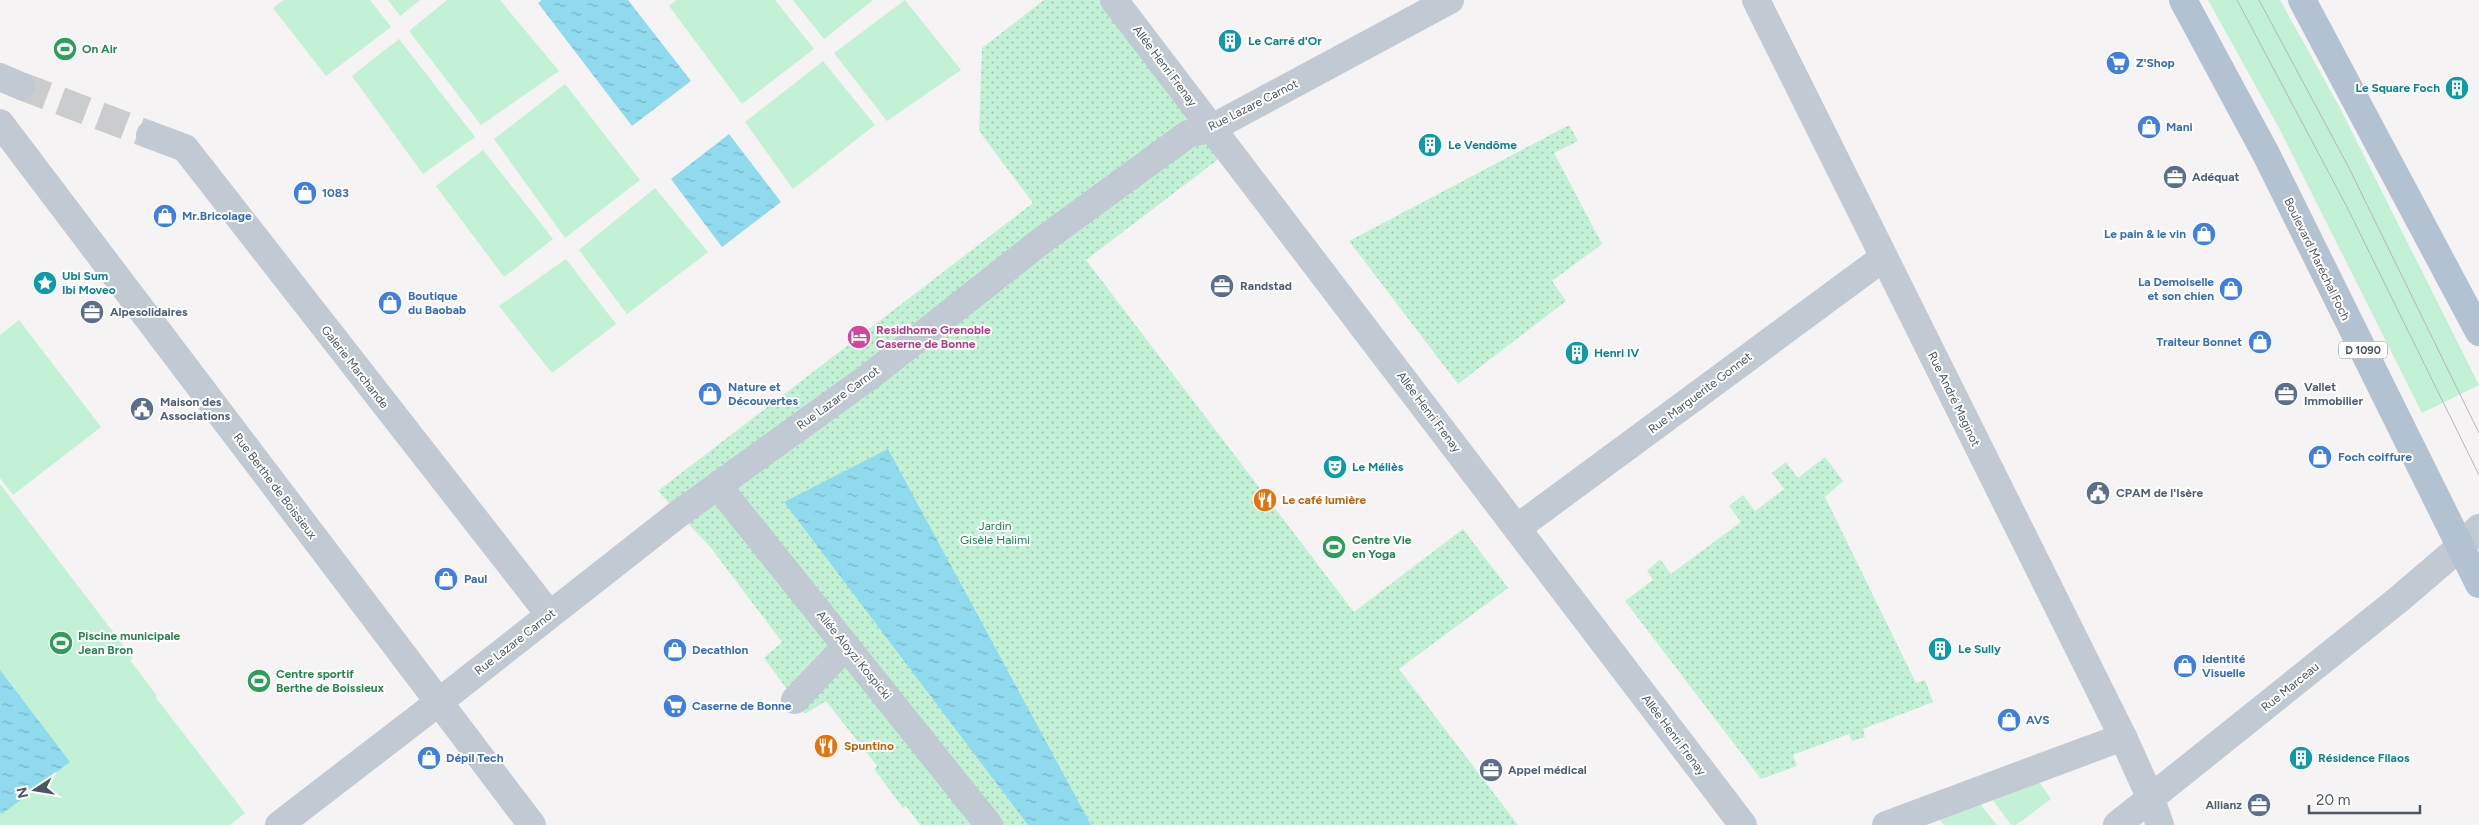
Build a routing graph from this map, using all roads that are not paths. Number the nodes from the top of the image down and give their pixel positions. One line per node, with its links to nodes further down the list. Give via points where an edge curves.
1 (1114, 0): 7 (street, Allée Henri Frenay)
2 (1450, 0): 7 (street, Rue Lazare Carnot)
3 (1756, 0): 9 (street, Rue André Maginot)
4 (2183, 0): 13 (main road, Boulevard Maréchal Foch / D 1090)
5 (2302, 0): 10 (main road)
6 (0, 122): 18 (street, Rue Berthe de Boissieux)
7 (1212, 128): 11 (street, Rue Lazare Carnot, via 1188,134 1176,142 1040,242 870,376); 12 (street, Allée Henri Frenay)
8 (150, 135): 15 (street, Galerie Marchande, via 185,148)
9 (1884, 258): 12 (street, Rue Marguerite Gonnet); 19 (street, Rue André Maginot)
10 (2479, 332)
11 (718, 486): 15 (street, Rue Lazare Carnot); 16 (street, Allée Aloyzi Kospicki)
12 (1517, 528): 24 (street, Allée Henri Frenay)
13 (2470, 537): 14 (main road, Boulevard Maréchal Foch / D 1090); 20 (street, Rue Marceau)
14 (2479, 584)
15 (549, 614): 18 (street, Rue Lazare Carnot)
16 (846, 646): 17 (street); 23 (street, Allée Aloyzi Kospicki)
17 (795, 700)
18 (439, 702): 21 (street, Rue Lazare Carnot); 22 (street, Rue Berthe de Boissieux)
19 (2123, 737): 20 (street, Rue André Maginot); 25 (street)
20 (2151, 799): 26 (street, Rue Marceau); 27 (street, Rue André Maginot)
21 (279, 825)
22 (532, 825)
23 (989, 825)
24 (1743, 825)
25 (1886, 825)
26 (2117, 825)
27 (2160, 825)

